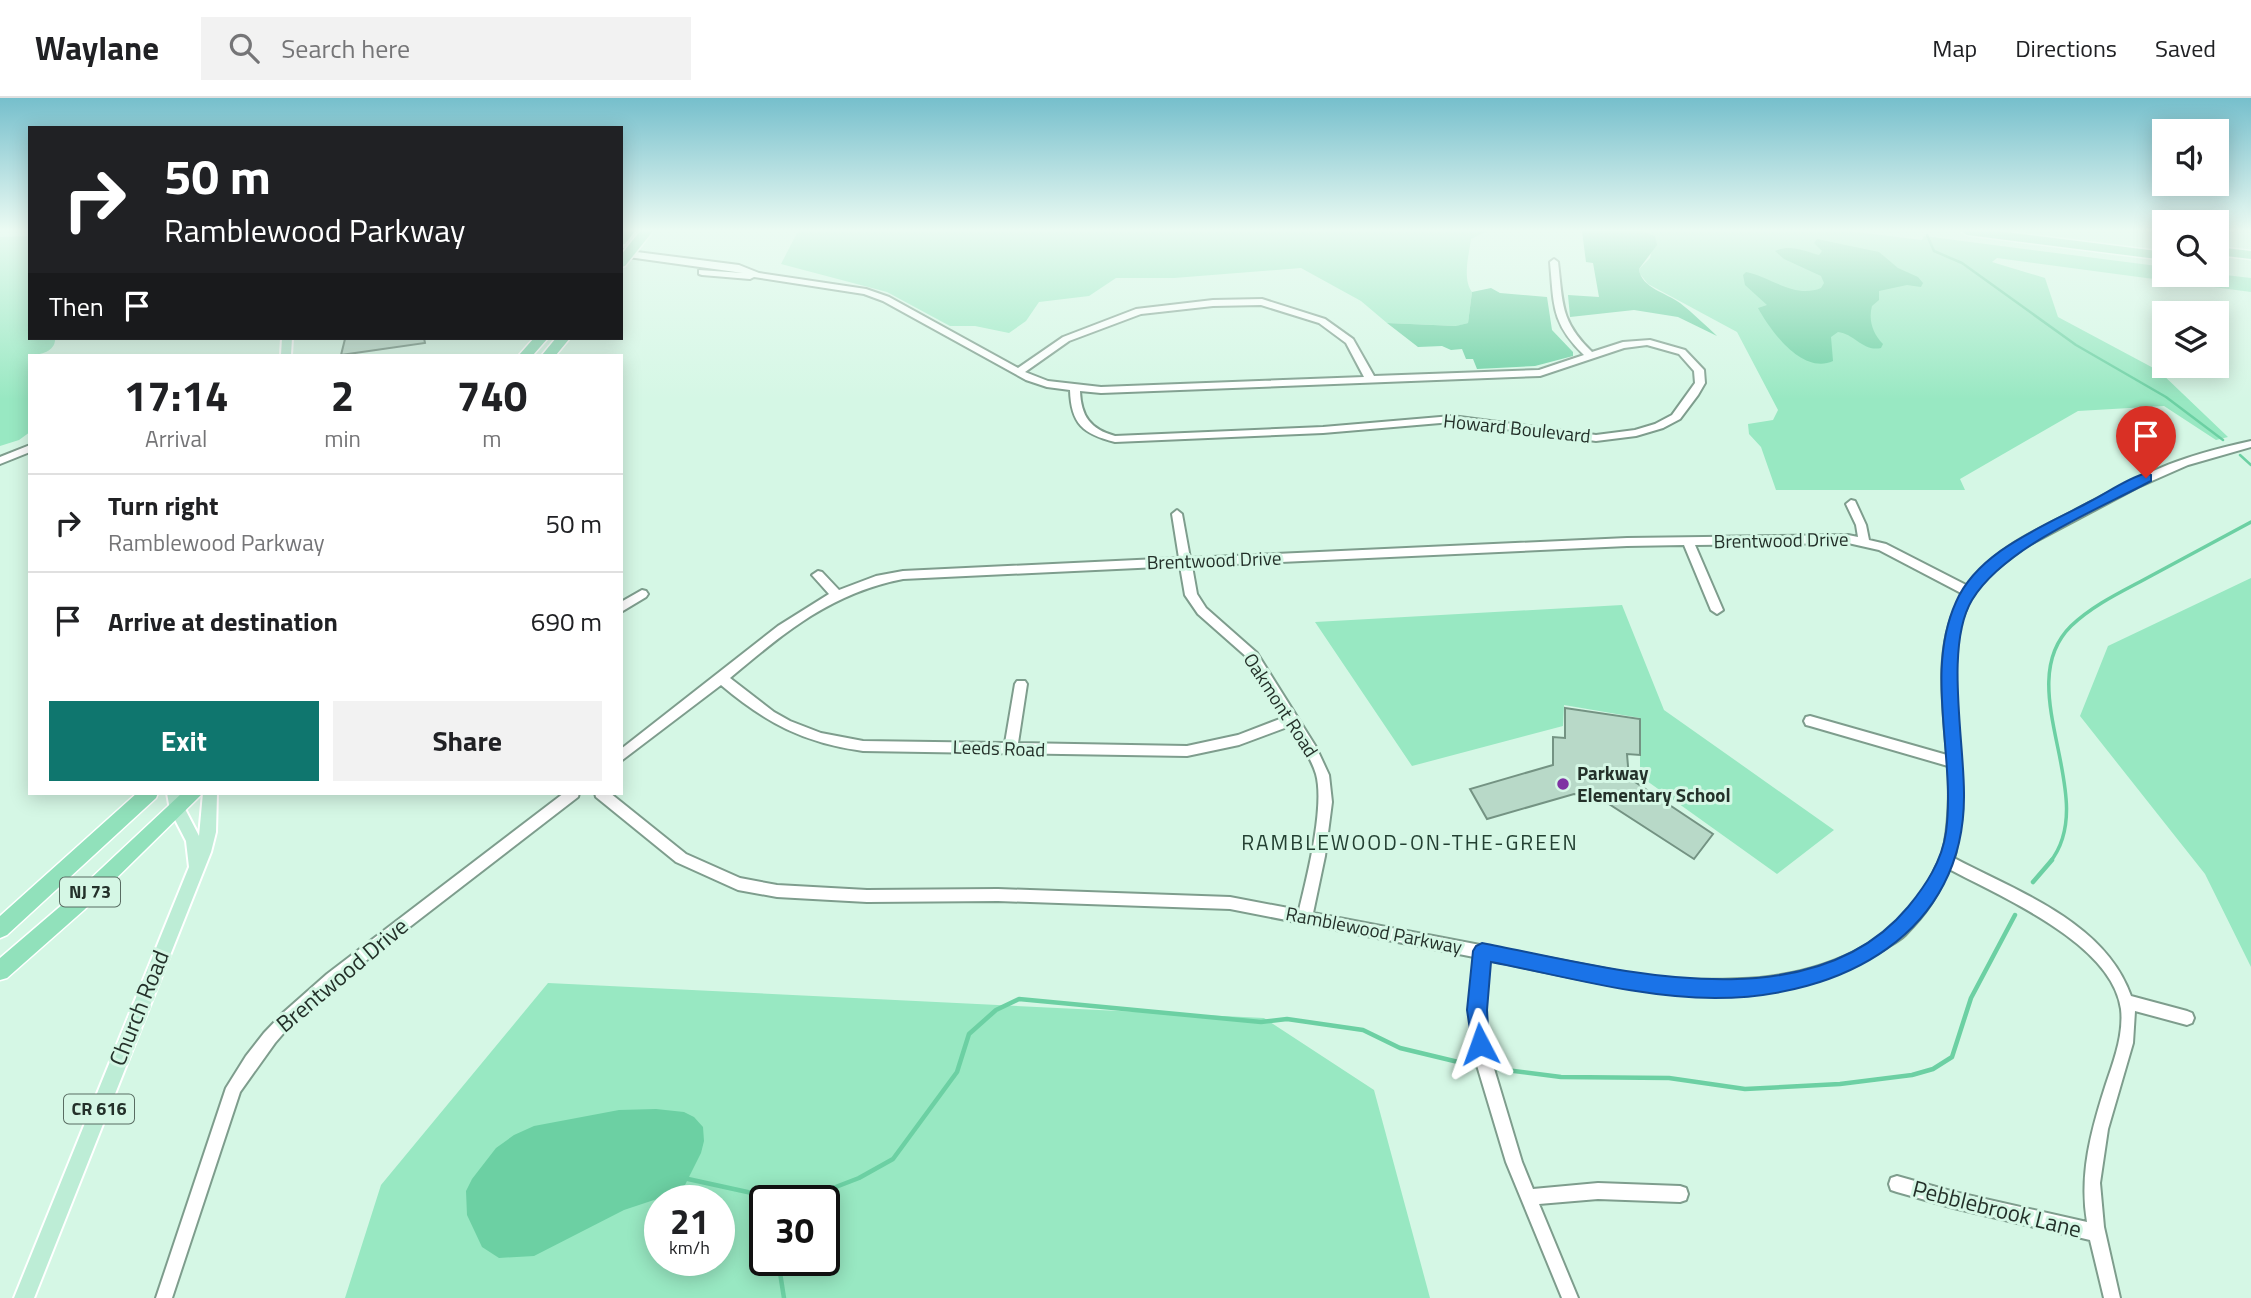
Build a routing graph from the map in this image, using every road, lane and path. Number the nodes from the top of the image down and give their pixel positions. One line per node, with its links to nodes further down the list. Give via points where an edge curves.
1 (834, 287): 8 (street, Howard Boulevard, via 887,299)
2 (1558, 287): 7 (street, via 1561,322 1569,337)
3 (539, 340): 5 (highway)
4 (561, 340): 6 (highway)
5 (527, 354)
6 (550, 354)
7 (1591, 356): 9 (street, Howard Boulevard, via 1540,373); 10 (street, Howard Boulevard, via 1647,342 1690,358 1699,370 1700,383 1676,417 1659,426 1596,438 1452,419 1400,421 1386,427 1115,439 1086,428 1075,407)
8 (1019, 372): 9 (street, via 1066,339 1139,310 1262,302 1322,321 1350,341); 10 (street, Howard Boulevard, via 1047,384)
9 (1370, 380): 10 (street, Howard Boulevard)
10 (1075, 388)
11 (2251, 444): 20 (street, Ramblewood Parkway, via 2175,466 2132,485 2018,547)
12 (28, 449): 13 (street)
13 (0, 461)
14 (1851, 503): 17 (street)
15 (1177, 514): 18 (street, Oakmont Road)
16 (1688, 541): 17 (street, Brentwood Drive); 18 (street, Brentwood Drive); 24 (street)
17 (1864, 541): 20 (street)
18 (1183, 561): 22 (street, Brentwood Drive, via 902,575 871,580); 27 (street, Oakmont Road, via 1191,595 1202,611 1253,656)
19 (818, 575): 22 (street)
20 (1969, 592): 31 (street, Ramblewood Parkway, via 1951,644)
21 (642, 594): 23 (street)
22 (836, 594): 25 (street, Brentwood Drive)
23 (623, 607)
24 (1717, 610)
25 (720, 678): 29 (street, Leeds Road, via 779,723 830,743); 30 (street, Brentwood Drive)
26 (1021, 684): 29 (street)
27 (1291, 720): 29 (street, Leeds Road, via 1201,750); 39 (street, Oakmont Road, via 1318,762 1325,788 1318,856)
28 (1810, 721): 31 (street)
29 (1011, 748)
30 (623, 753)
31 (1954, 762): 37 (street, Ramblewood Parkway, via 1956,813)
32 (147, 795): 40 (highway, NJ 73)
33 (211, 795): 38 (main road, Church Road / CR 616, via 208,832)
34 (570, 795): 50 (street, Brentwood Drive, via 275,1028 234,1088)
35 (603, 795): 39 (street, Ramblewood Parkway, via 681,858 738,884 777,891 1205,901)
36 (176, 801): 38 (main road, Church Road / CR 616, via 193,836); 42 (highway, NJ 73, via 77,904)
37 (1947, 861): 41 (street, Ramblewood Parkway, via 1920,908 1888,939 1847,964 1772,985 1716,989 1658,986); 43 (street, via 2076,933 2104,959)
38 (193, 876): 49 (main road, Church Road / CR 616)
39 (1305, 917): 41 (street, Ramblewood Parkway)
40 (0, 929)
41 (1482, 951): 47 (street, via 1477,1010 1480,1044 1500,1122)
42 (0, 971)
43 (2129, 1002): 44 (street); 48 (street, via 2129,1029 2095,1150 2091,1184)
44 (2187, 1018)
45 (1898, 1184): 48 (street, Pebblebrook Lane)
46 (1680, 1194): 47 (street, via 1609,1190)
47 (1528, 1197): 51 (street)
48 (2097, 1233): 52 (street)
49 (24, 1298)
50 (164, 1298)
51 (1570, 1298)
52 (2112, 1298)

